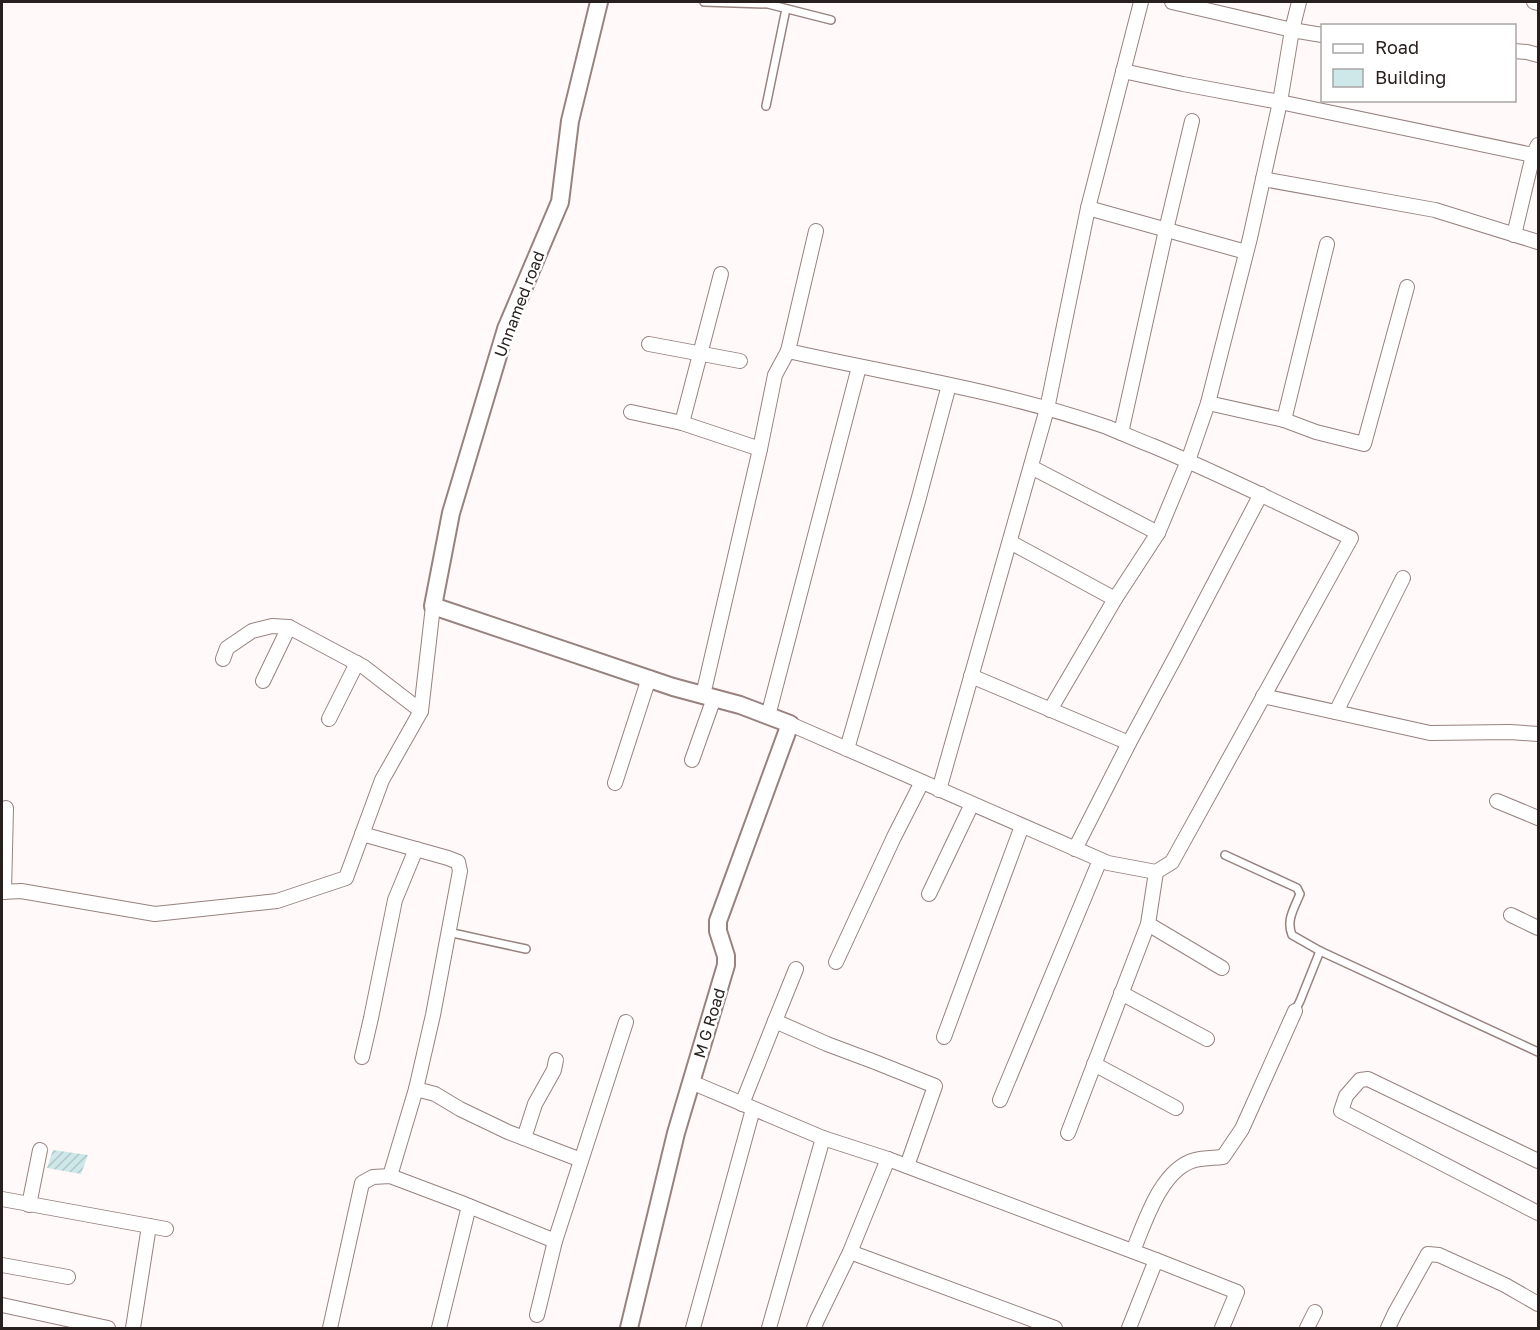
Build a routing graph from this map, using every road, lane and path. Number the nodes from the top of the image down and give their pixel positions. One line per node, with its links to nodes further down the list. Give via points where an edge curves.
1 (598, 2): 47 (street, Unnamed road, via 570,121 560,202 506,329 451,513)
2 (704, 2): 6 (lane, via 768,4)
3 (1141, 2): 12 (street)
4 (1172, 2): 8 (street)
5 (1299, 2): 8 (street)
6 (786, 9): 7 (lane); 14 (lane)
7 (831, 20)
8 (1292, 30): 9 (street); 13 (street)
9 (1321, 35)
10 (1516, 51): 11 (street)
11 (1539, 55)
12 (1123, 71): 13 (street); 18 (street)
13 (1280, 102): 16 (street); 17 (street)
14 (766, 106)
15 (1192, 121): 19 (street)
16 (1536, 150): 21 (street)
17 (1263, 179): 21 (street, via 1436,210); 24 (street)
18 (1088, 208): 19 (street); 34 (street)
19 (1166, 230): 24 (street); 38 (street)
20 (816, 231): 28 (street)
21 (1514, 235): 22 (street)
22 (1539, 242)
23 (1326, 244): 36 (street)
24 (1246, 252): 33 (street)
25 (721, 274): 29 (street)
26 (1407, 287): 36 (street, via 1364,444)
27 (649, 344): 29 (street)
28 (788, 351): 31 (street); 39 (street, via 775,375)
29 (700, 353): 30 (street); 37 (street)
30 (740, 361)
31 (859, 367): 32 (street); 59 (street)
32 (949, 385): 34 (street); 64 (street)
33 (1208, 403): 36 (street); 40 (street)
34 (1047, 409): 38 (street); 41 (street)
35 (631, 412): 37 (street)
36 (1284, 420)
37 (682, 423): 39 (street)
38 (1121, 433): 40 (street)
39 (760, 449): 55 (street)
40 (1188, 461): 42 (street); 43 (street)
41 (1031, 467): 43 (street); 44 (street)
42 (1261, 494): 54 (street, via 1351,538); 63 (street)
43 (1158, 533): 46 (street)
44 (1010, 542): 46 (street); 51 (street)
45 (1402, 578): 58 (street)
46 (1115, 599): 56 (street)
47 (433, 606): 52 (street); 57 (street)
48 (290, 627): 49 (street, via 272,626 252,632 227,648); 50 (street); 53 (street)
49 (223, 659)
50 (357, 663): 57 (street); 60 (street)
51 (971, 676): 56 (street); 68 (street)
52 (649, 678): 55 (street); 67 (street)
53 (262, 681)
54 (1263, 696): 58 (street); 79 (street, via 1172,862)
55 (709, 697): 59 (street); 65 (street)
56 (1050, 710): 63 (street)
57 (421, 711): 74 (street, via 382,780)
58 (1336, 712): 62 (street, via 1430,733)
59 (768, 716): 61 (street)
60 (329, 719)
61 (790, 724): 64 (street); 101 (street, M G Road, via 718,921 726,965)
62 (1539, 734)
63 (1129, 743): 76 (street)
64 (847, 749): 66 (street)
65 (692, 760)
66 (921, 782): 68 (street); 88 (street)
67 (615, 783)
68 (939, 790): 70 (street)
69 (1497, 801): 72 (street)
70 (972, 804): 73 (street); 81 (street)
71 (6, 808): 80 (street)
72 (1539, 818)
73 (1022, 826): 76 (street); 95 (street)
74 (362, 834): 75 (street); 80 (street, via 346,878 277,901 154,914 21,891)
75 (416, 849): 85 (street, via 458,862 459,878); 98 (street, via 395,900)
76 (1075, 849): 78 (street)
77 (1225, 855): 87 (lane, via 1297,888 1300,894 1288,926 1292,935)
78 (1100, 860): 79 (street); 103 (street)
79 (1156, 872): 83 (street)
80 (3, 892)
81 (929, 894)
82 (1511, 915): 84 (street)
83 (1148, 924): 89 (street); 91 (street)
84 (1539, 928)
85 (448, 932): 86 (lane); 102 (street)
86 (526, 949)
87 (1320, 951): 92 (lane); 97 (lane)
88 (836, 962)
89 (1222, 968)
90 (796, 969): 93 (street)
91 (1121, 993): 96 (street); 100 (street)
92 (1294, 1011): 122 (street, via 1242,1129 1223,1157 1194,1160 1178,1168 1154,1200)
93 (775, 1021): 104 (street); 113 (street, via 935,1086)
94 (626, 1022): 111 (street)
95 (944, 1037)
96 (1207, 1039)
97 (1539, 1052)
98 (362, 1057)
99 (556, 1060): 107 (street)
100 (1094, 1064): 105 (street); 106 (street)
101 (691, 1082): 104 (street); 135 (street, M G Road)
102 (416, 1089): 107 (street, via 435,1094); 114 (street)
103 (1000, 1100)
104 (748, 1107): 108 (street); 136 (street)
105 (1176, 1108)
106 (1068, 1133)
107 (524, 1138): 111 (street)
108 (823, 1138): 110 (street); 137 (street)
109 (40, 1150): 116 (street)
110 (888, 1159): 113 (street); 123 (street)
111 (581, 1160): 121 (street)
112 (1539, 1161): 118 (street, via 1368,1078 1360,1080 1346,1096 1341,1111)
113 (907, 1166): 122 (street)
114 (390, 1176): 117 (street); 131 (street, via 373,1177 362,1183)
115 (2, 1199): 116 (street)
116 (29, 1205): 119 (street)
117 (470, 1206): 121 (street); 134 (street)
118 (1539, 1213)
119 (149, 1226): 120 (street); 133 (street)
120 (166, 1229)
121 (555, 1241): 130 (street)
122 (1133, 1251): 124 (street)
123 (850, 1252): 138 (street); 139 (street)
124 (1156, 1260): 140 (street); 141 (street, via 1237,1292)
125 (2, 1265): 126 (street)
126 (69, 1276)
127 (1539, 1304): 143 (street, via 1496,1281 1428,1254)
128 (2, 1305): 132 (street)
129 (1316, 1312): 142 (street)
130 (537, 1315)
131 (330, 1328)
132 (108, 1329)
133 (132, 1329)
134 (439, 1329)
135 (629, 1329)
136 (693, 1329)
137 (769, 1329)
138 (814, 1329)
139 (1055, 1329)
140 (1129, 1329)
141 (1222, 1329)
142 (1307, 1329)
143 (1388, 1329)

